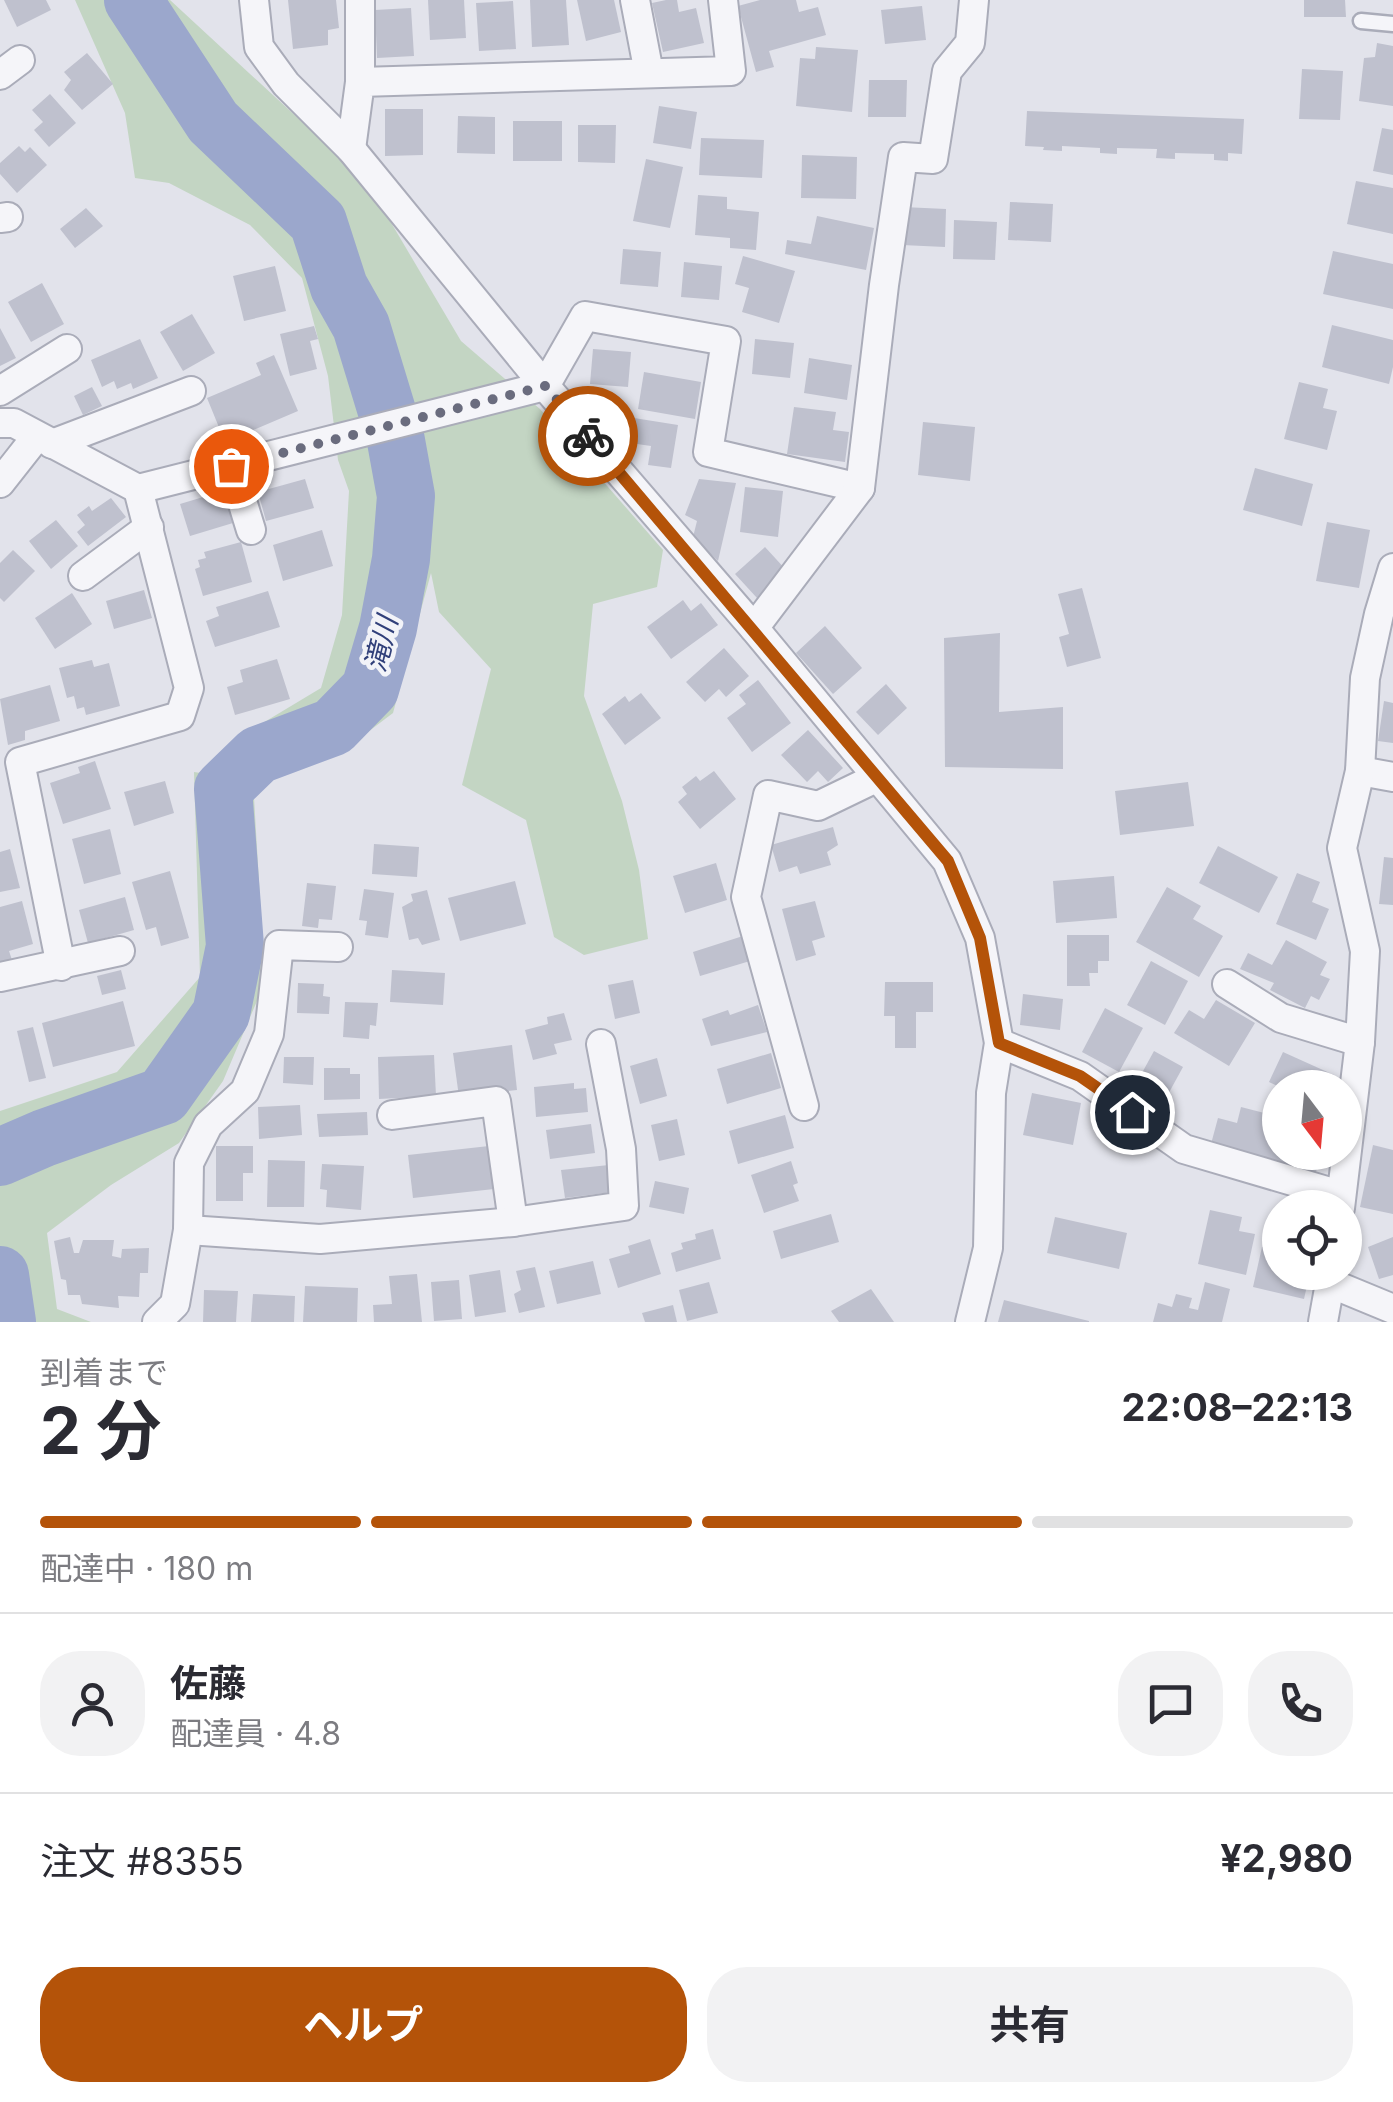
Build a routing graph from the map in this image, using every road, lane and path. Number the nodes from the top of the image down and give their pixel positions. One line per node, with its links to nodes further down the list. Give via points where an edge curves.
1 (254, 0): 10 (street, via 259,47)
2 (360, 0): 9 (street)
3 (635, 0): 8 (street)
4 (723, 0): 8 (street, via 731,71)
5 (974, 0): 19 (street, via 970,42 948,71 933,160 903,157)
6 (1361, 22): 7 (lane)
7 (1393, 24)
8 (649, 73): 9 (street)
9 (360, 82): 10 (street)
10 (351, 148): 12 (street)
11 (67, 349): 13 (street)
12 (545, 386): 17 (street); 19 (street, via 585,316 726,342 708,452); 26 (street)
13 (0, 391)
14 (192, 391): 16 (street)
15 (0, 423): 16 (street, via 14,422)
16 (45, 440): 18 (street); 20 (street)
17 (231, 466): 20 (street); 22 (street)
18 (0, 483)
19 (860, 488): 26 (street)
20 (138, 490): 21 (street)
21 (149, 527): 24 (street); 32 (street, via 189,688 180,716 20,762)
22 (250, 530)
23 (1393, 568): 25 (street)
24 (82, 576)
25 (1386, 615): 27 (street, via 1365,678)
26 (754, 628): 29 (street)
27 (1360, 771): 28 (street); 35 (street, via 1342,848 1365,951)
28 (1393, 777)
29 (876, 778): 36 (street, via 948,861 980,938); 38 (street, via 818,806 768,795 746,897)
30 (338, 947): 43 (street, via 279,945 268,1034 245,1091 208,1125 190,1163)
31 (120, 951): 32 (street)
32 (62, 966): 33 (street)
33 (0, 977)
34 (1227, 984): 35 (street, via 1281,1018)
35 (1360, 1042): 41 (street)
36 (999, 1043): 40 (street, via 1080,1076 1184,1150); 48 (street, via 991,1093 988,1248)
37 (600, 1044): 42 (street, via 624,1206)
38 (804, 1106)
39 (392, 1115): 42 (street, via 496,1101)
40 (1306, 1190)
41 (1341, 1190)
42 (513, 1222): 43 (street, via 320,1239)
43 (188, 1230): 47 (street, via 175,1304)
44 (1329, 1290): 49 (street)
45 (1356, 1290): 46 (street)
46 (1393, 1308)
47 (157, 1322)
48 (970, 1322)
49 (1323, 1322)

